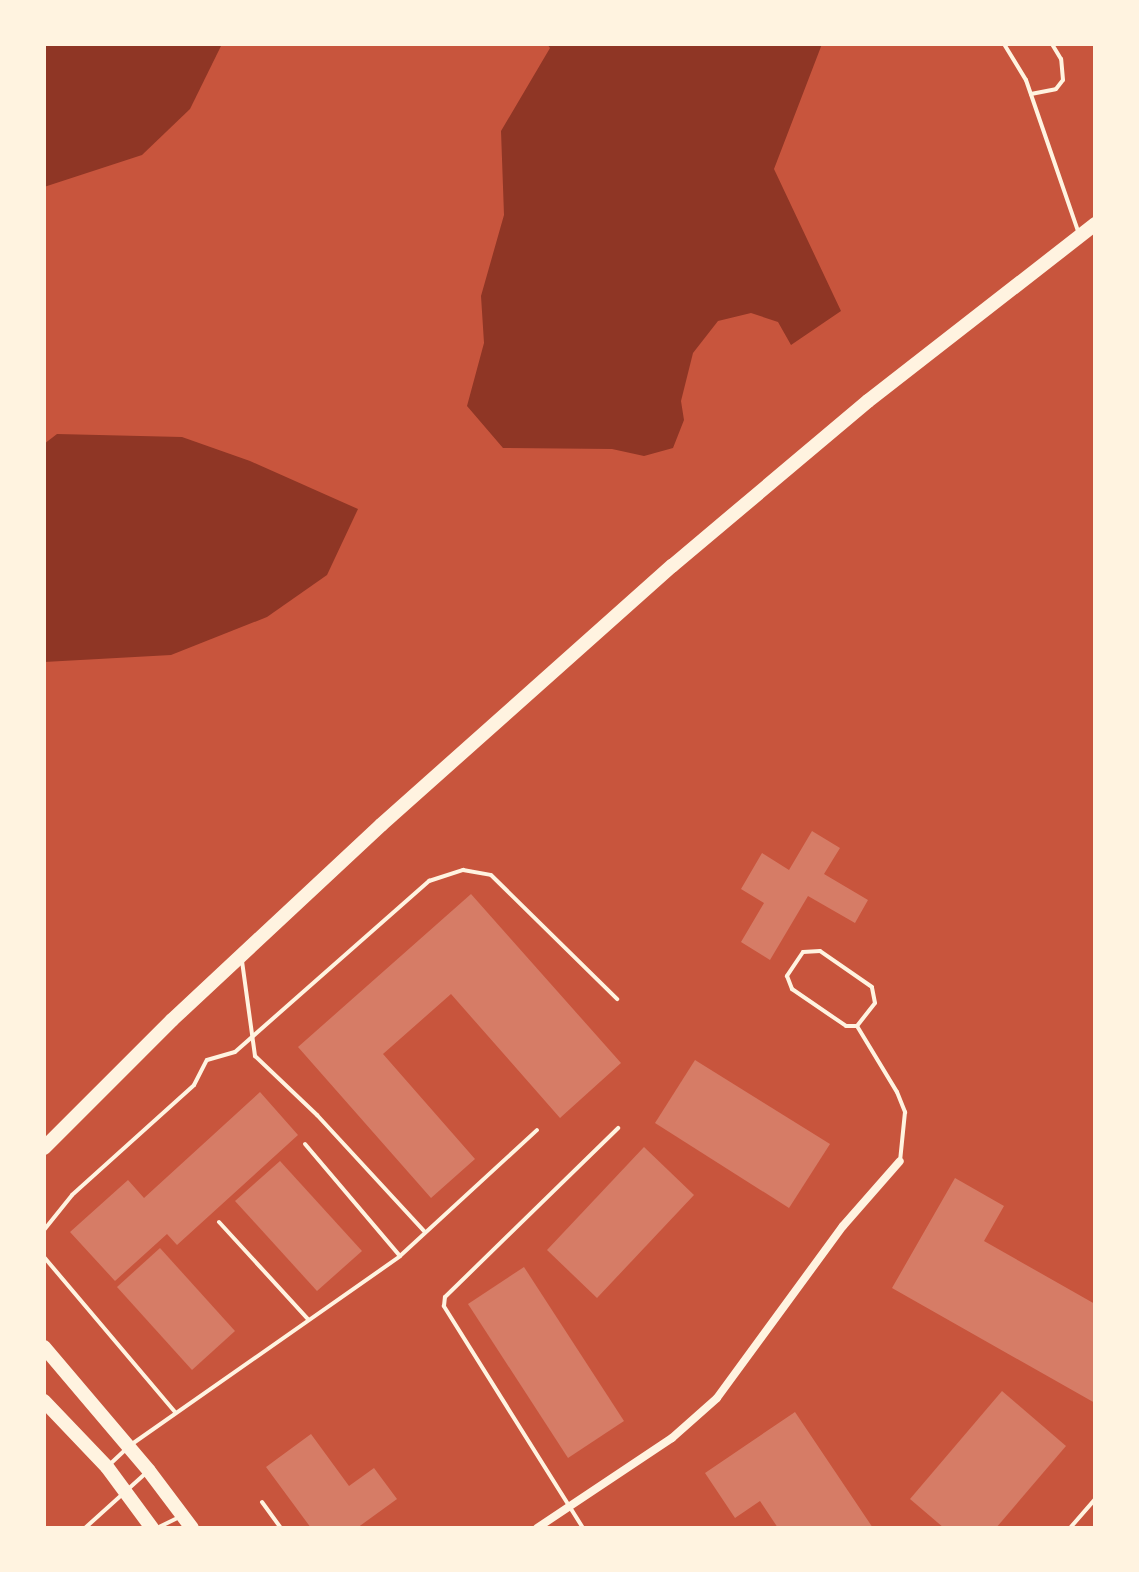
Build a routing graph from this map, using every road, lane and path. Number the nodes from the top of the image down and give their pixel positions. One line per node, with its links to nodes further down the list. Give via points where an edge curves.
1 (1004, 44): 3 (lane)
2 (1052, 44): 3 (lane, via 1061,59 1063,80 1056,89)
3 (1031, 94): 5 (lane)
4 (1095, 224): 5 (main road)
5 (1079, 236): 6 (main road, via 868,401 672,566)
6 (241, 956): 9 (lane); 13 (main road)
7 (617, 999): 9 (lane, via 491,875 463,870 429,881)
8 (857, 1026): 8 (lane, via 875,1003 872,987 820,951 803,952 787,976 792,989 846,1026); 14 (lane, via 905,1112)
9 (252, 1038): 16 (lane, via 235,1052 207,1060 194,1085 72,1195); 17 (lane, via 255,1056)
10 (618, 1128): 30 (lane, via 445,1297 444,1306)
11 (537, 1130): 17 (lane)
12 (305, 1144): 18 (lane)
13 (44, 1148)
14 (900, 1161): 30 (street, via 843,1226 717,1398 672,1438)
15 (219, 1222): 20 (lane)
16 (44, 1230)
17 (425, 1232): 18 (lane)
18 (400, 1256): 20 (lane)
19 (44, 1257): 23 (lane)
20 (308, 1319): 23 (lane)
21 (44, 1347): 24 (main road)
22 (44, 1401): 25 (main road)
23 (175, 1412): 24 (lane)
24 (128, 1447): 25 (lane); 26 (main road)
25 (107, 1467): 27 (main road)
26 (149, 1471): 27 (lane); 31 (main road)
27 (125, 1490): 32 (lane); 33 (main road)
28 (1095, 1499): 37 (lane)
29 (262, 1502): 34 (lane)
30 (568, 1507): 35 (street); 36 (lane)
31 (188, 1522): 33 (lane)
32 (85, 1528)
33 (154, 1528)
34 (281, 1528)
35 (537, 1528)
36 (583, 1528)
37 (1070, 1528)

